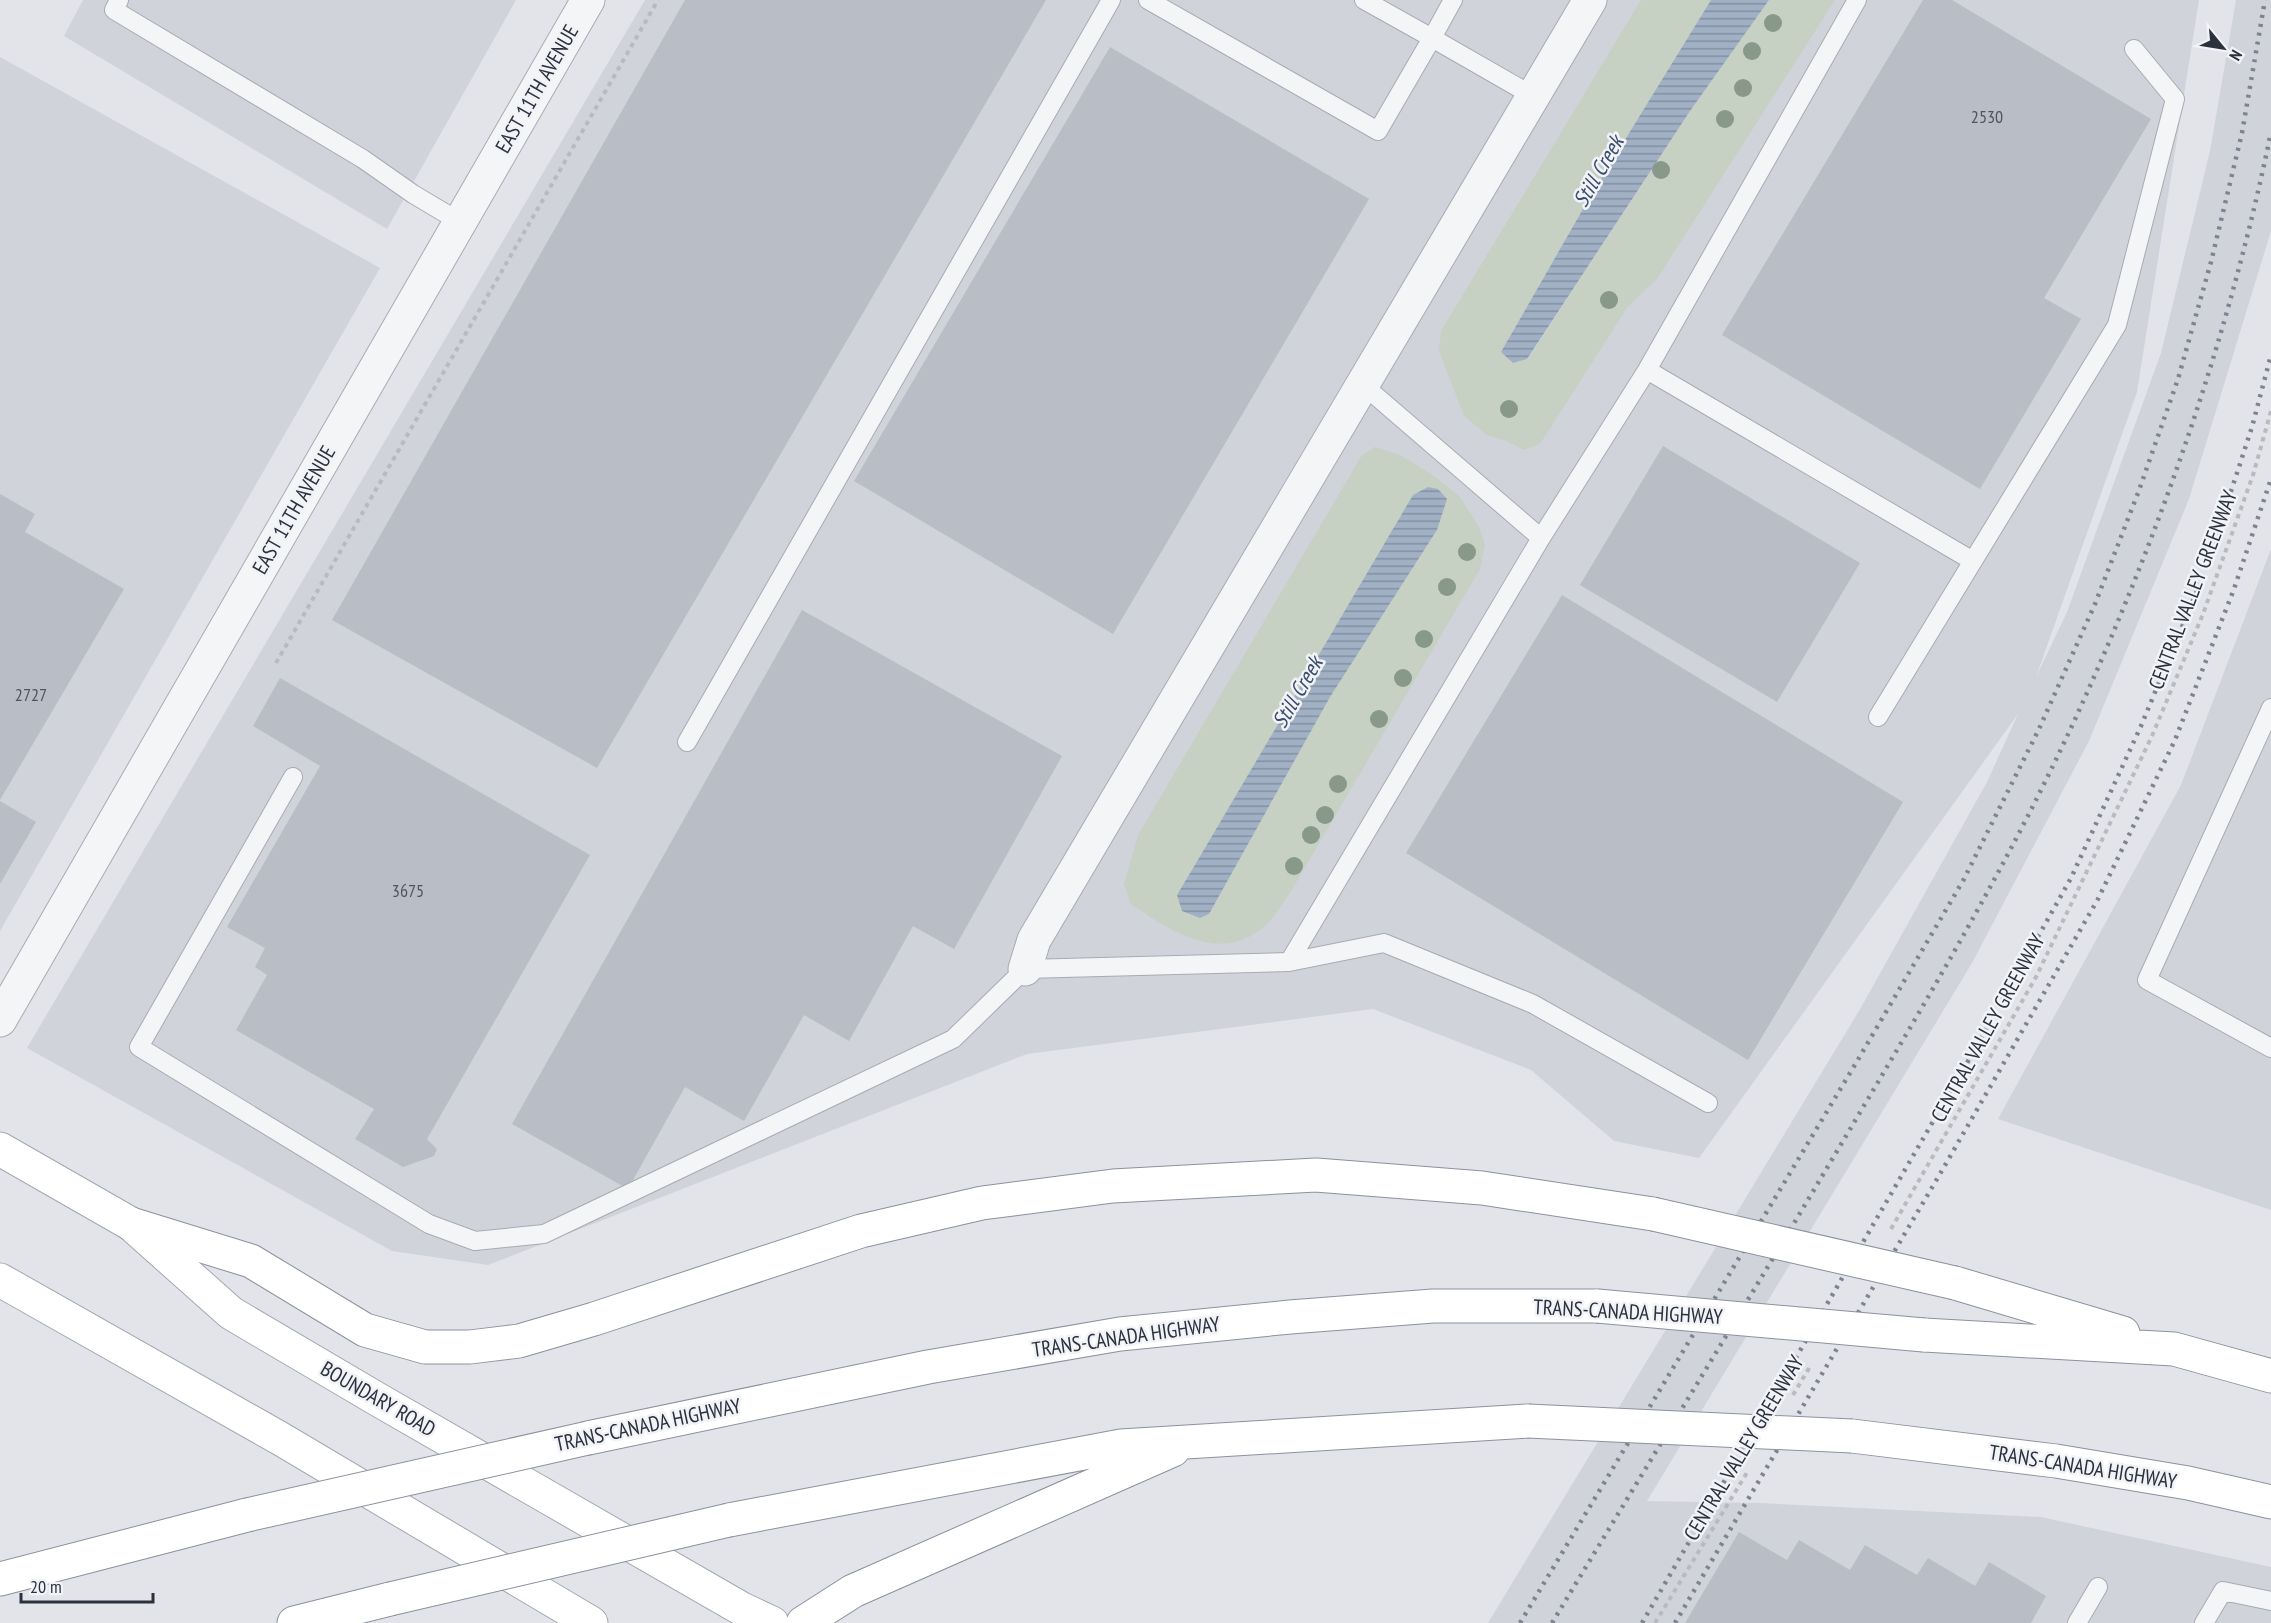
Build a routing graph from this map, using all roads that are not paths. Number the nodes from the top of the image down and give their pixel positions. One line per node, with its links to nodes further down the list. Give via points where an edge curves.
1 (119, 0): 12 (lane, via 114,10 363,159)
2 (588, 0): 12 (street, EAST 11TH AVENUE)
3 (1111, 0): 19 (lane)
4 (1148, 0): 9 (lane, via 1378,131)
5 (1364, 0): 9 (lane)
6 (1453, 0): 9 (lane)
7 (1590, 0): 11 (street)
8 (1857, 0): 13 (lane)
9 (1432, 38): 11 (lane)
10 (2134, 49): 16 (lane, via 2175,99 2117,325)
11 (1533, 96): 14 (street)
12 (460, 222): 23 (street, EAST 11TH AVENUE)
13 (1647, 370): 15 (lane); 16 (lane)
14 (1362, 384): 15 (lane); 22 (street, via 1034,940)
15 (1541, 538): 21 (lane)
16 (1973, 561): 18 (lane)
17 (2271, 708): 24 (lane, via 2147,980)
18 (1878, 717)
19 (687, 742)
20 (292, 777): 22 (lane, via 139,1047 429,1224 475,1241 544,1234 953,1039)
21 (1289, 962): 22 (lane); 25 (lane, via 1384,943 1533,1004)
22 (1024, 969)
23 (0, 1020)
24 (2271, 1048)
25 (1708, 1103)
26 (0, 1149): 27 (main road, BOUNDARY ROAD)
27 (131, 1224): 29 (main road, bridge, via 251,1261 365,1330 425,1347 470,1347 519,1341 861,1231 982,1203 1113,1186 1316,1175 1482,1188 1653,1214 1954,1283); 38 (main road, BOUNDARY ROAD, via 231,1312)
28 (0, 1280): 37 (main road, via 281,1439)
29 (2174, 1349): 30 (main road, TRANS-CANADA HIGHWAY); 33 (main road, TRANS-CANADA HIGHWAY, bridge, via 1924,1335 1598,1306 1433,1306 1120,1334 928,1366 588,1438 247,1515)
30 (2271, 1376)
31 (1194, 1441): 32 (main road, TRANS-CANADA HIGHWAY, bridge, via 1528,1421 1852,1436 2056,1461 2188,1483); 36 (main road, TRANS-CANADA HIGHWAY, bridge, via 1120,1446 729,1520); 39 (main road, via 853,1591)
32 (2271, 1502)
33 (0, 1579)
34 (2098, 1587): 40 (lane)
35 (2271, 1601): 41 (lane, via 2223,1591)
36 (294, 1623)
37 (591, 1623)
38 (772, 1623)
39 (803, 1623)
40 (2077, 1623)
41 (2204, 1623)

